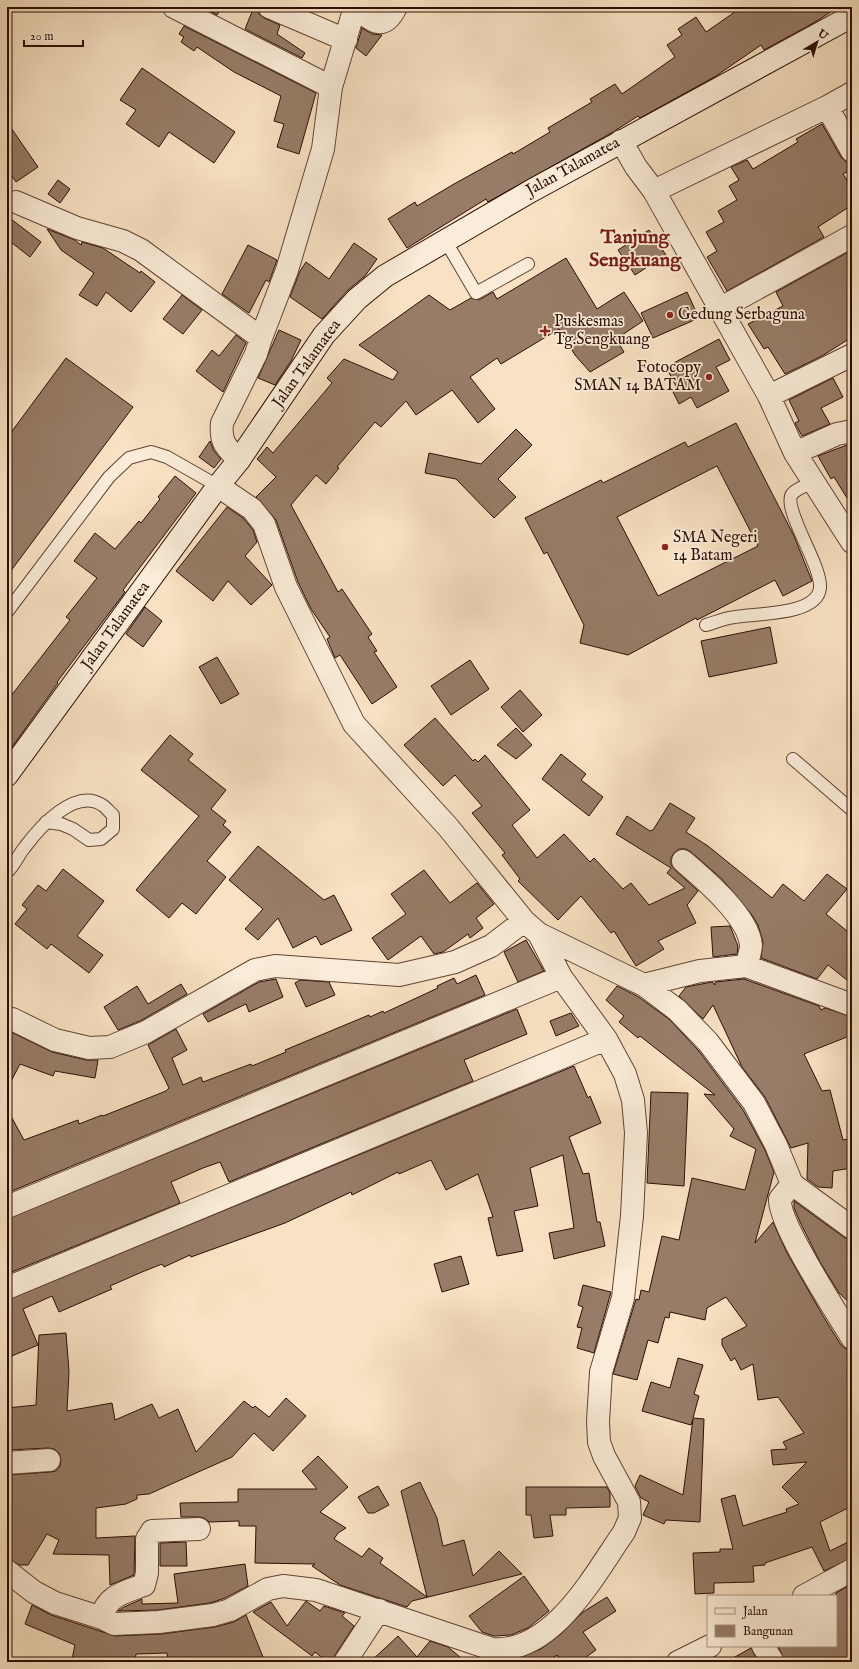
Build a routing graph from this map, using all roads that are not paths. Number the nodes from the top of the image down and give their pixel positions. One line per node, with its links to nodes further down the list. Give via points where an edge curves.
1 (174, 7): 7 (street)
2 (270, 7): 6 (street)
3 (355, 7): 4 (street, via 378,23 385,21); 6 (street)
4 (396, 7)
5 (852, 16): 10 (street, Jalan Talamatea)
6 (346, 40): 7 (street)
7 (331, 87): 18 (street, via 323,149 287,270)
8 (852, 93): 9 (street)
9 (826, 107): 11 (street); 12 (street)
10 (622, 140): 12 (street, via 636,167); 15 (street, Jalan Talamatea)
11 (852, 151)
12 (654, 191): 17 (street)
13 (16, 202): 18 (street, via 77,228 123,241 141,250)
14 (852, 236): 17 (street)
15 (445, 240): 16 (lane, via 476,293); 23 (street, Jalan Talamatea, via 385,276 357,299 324,335)
16 (528, 264)
17 (721, 308): 20 (street)
18 (261, 338): 23 (street, via 256,354 222,423 224,445)
19 (852, 355): 20 (street)
20 (769, 396): 22 (street)
21 (852, 431): 22 (street, via 837,434)
22 (795, 453): 24 (street)
23 (239, 460): 25 (street, Jalan Talamatea)
24 (814, 483): 26 (street); 28 (lane, via 796,490 790,500 792,512 817,569 820,589 818,595 793,610 735,617)
25 (218, 486): 27 (lane, via 167,457 151,452 130,458 109,477); 30 (street, Jalan Talamatea); 35 (street, via 252,509 264,524 286,587 354,724 448,827)
26 (852, 542)
27 (7, 612)
28 (706, 625)
29 (793, 759): 31 (lane)
30 (7, 775)
31 (852, 810)
32 (46, 822): 32 (lane, via 69,804 85,800 101,804 113,815 113,829 101,839 89,840 73,829); 34 (lane)
33 (684, 861): 36 (street, via 712,885 746,929 751,946)
34 (7, 872)
35 (531, 927): 37 (street); 38 (street); 40 (street, via 455,962 399,975 275,966 255,970 146,1032 110,1047 89,1048 55,1040)
36 (746, 966): 38 (street, via 700,971); 39 (street)
37 (561, 977): 41 (street); 43 (street)
38 (644, 984): 42 (street, via 677,1010 708,1042 754,1103 776,1145)
39 (852, 1004)
40 (12, 1019)
41 (606, 1039): 45 (street); 53 (street, via 625,1074 632,1100 636,1133 632,1216 623,1298 601,1372 599,1442 629,1502 630,1518 624,1532 569,1610 544,1633 525,1644 505,1650 492,1649)
42 (792, 1184): 44 (street); 46 (street, via 780,1199 781,1211 793,1238)
43 (7, 1207)
44 (852, 1228)
45 (7, 1288)
46 (852, 1338)
47 (49, 1460): 48 (street)
48 (7, 1463)
49 (199, 1529): 54 (street, via 152,1531 147,1539 147,1573 144,1585 119,1594 104,1608)
50 (852, 1570): 52 (street)
51 (7, 1571): 54 (street, via 34,1592 56,1603)
52 (806, 1595)
53 (379, 1610): 54 (street, via 316,1590 283,1586 268,1589 230,1610 213,1615 160,1622 114,1624); 57 (street)
54 (102, 1618)
55 (708, 1647): 58 (street)
56 (764, 1647): 59 (street)
57 (344, 1662)
58 (678, 1662)
59 (773, 1662)

